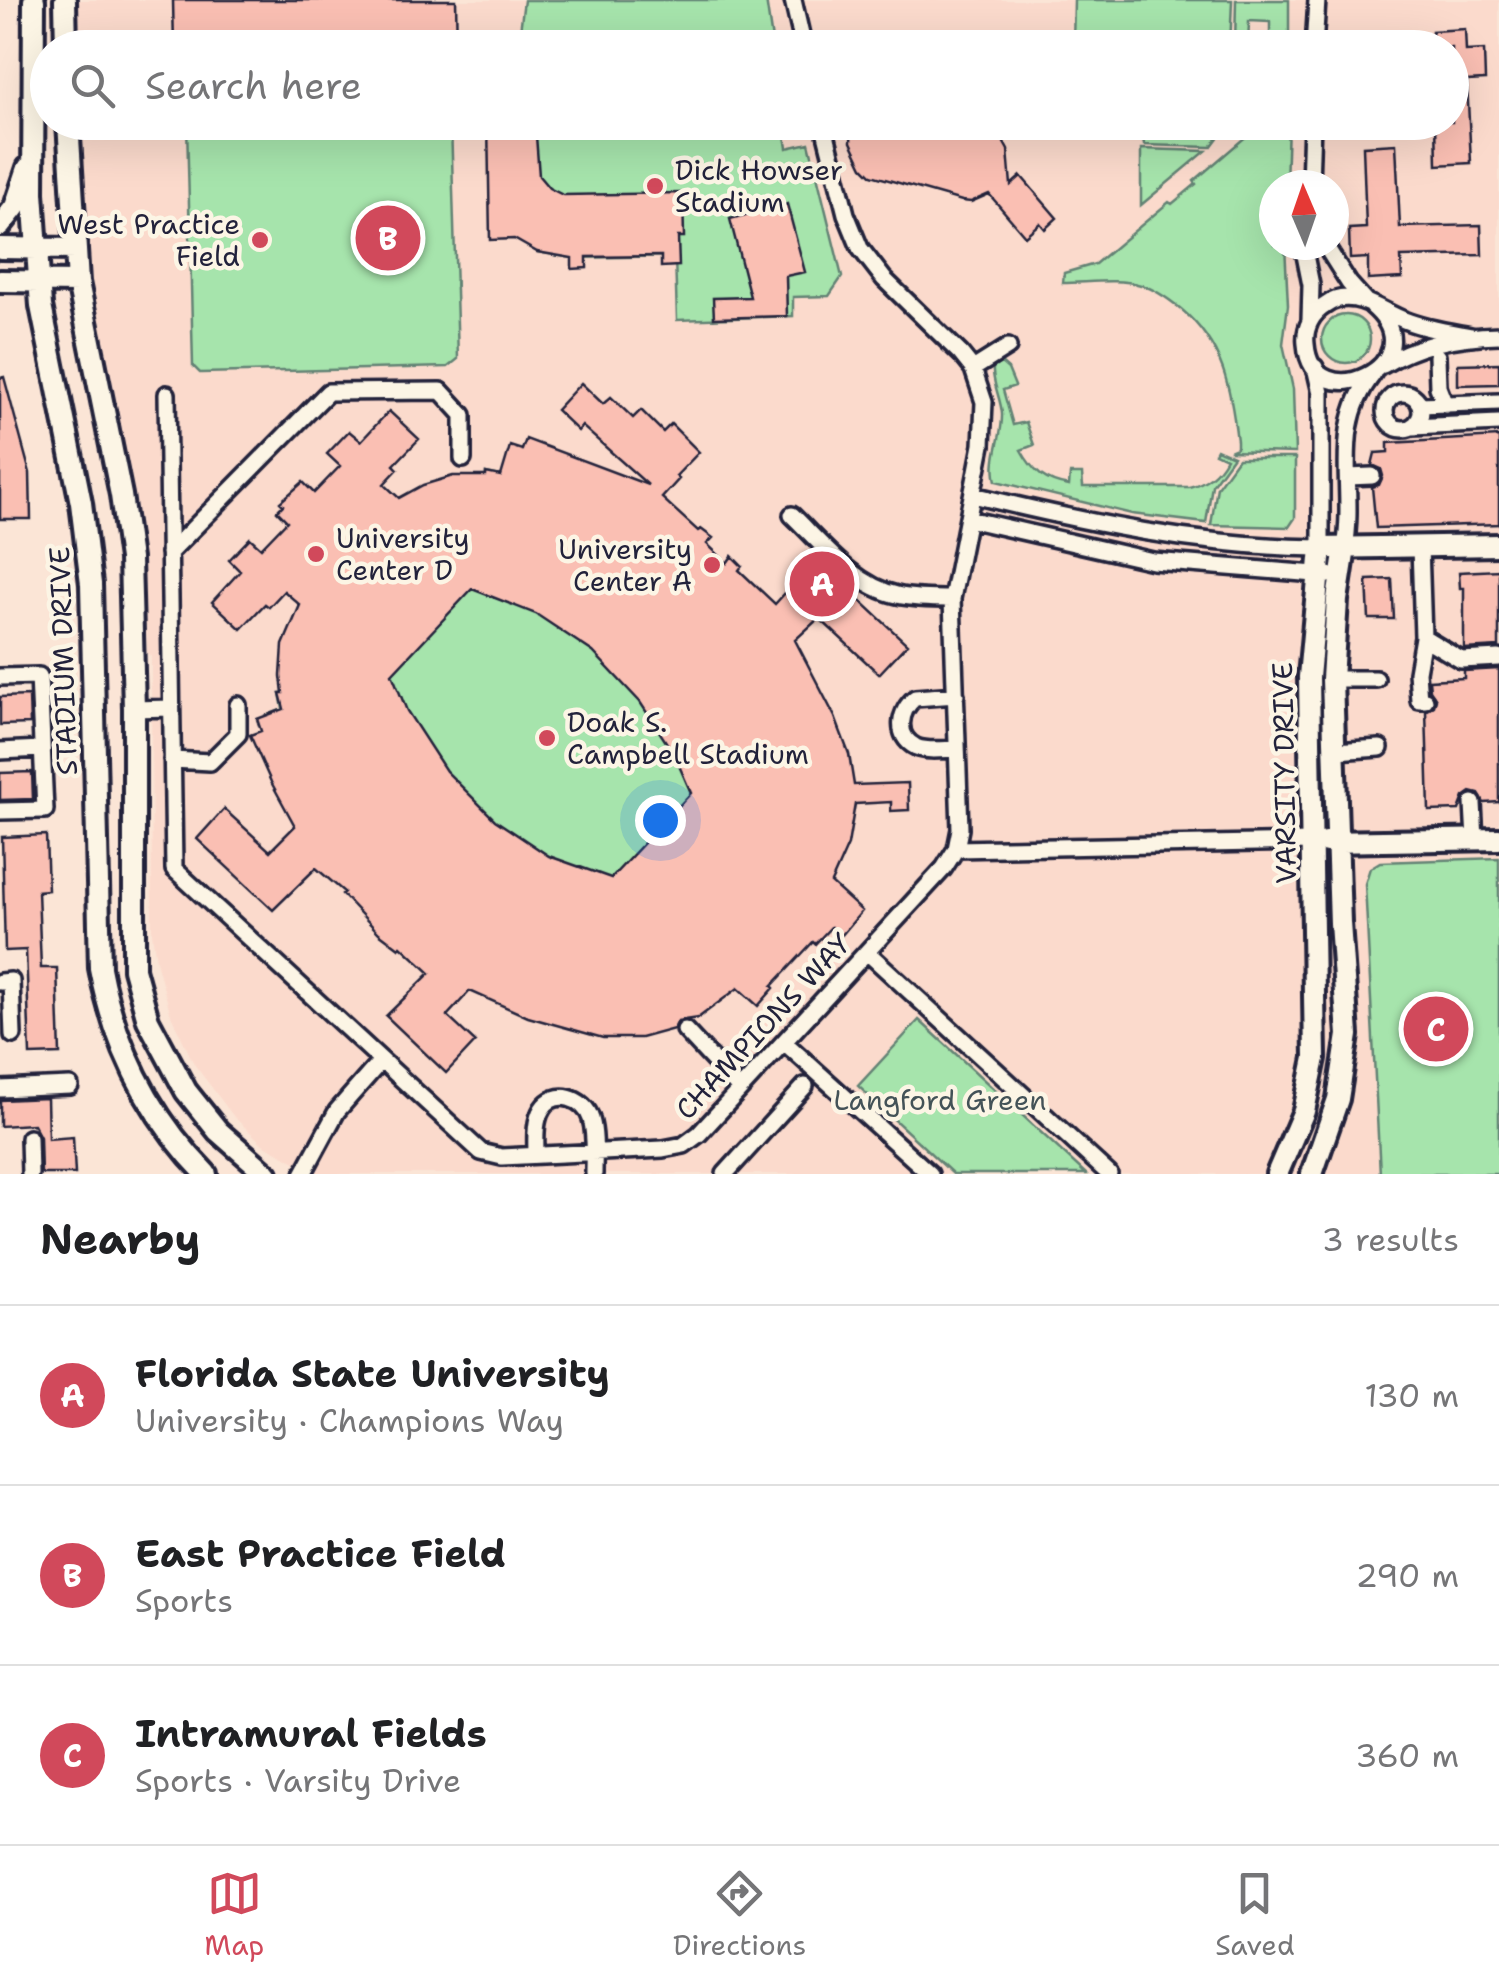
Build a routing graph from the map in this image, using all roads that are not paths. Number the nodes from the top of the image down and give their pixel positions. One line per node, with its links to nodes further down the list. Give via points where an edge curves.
1 (34, 0): 5 (main road, STADIUM DRIVE)
2 (64, 0): 6 (main road)
3 (794, 0): 7 (street)
4 (1317, 0): 8 (street)
5 (34, 30)
6 (65, 30)
7 (800, 30)
8 (1315, 30)
9 (32, 140): 13 (main road, STADIUM DRIVE)
10 (69, 140): 18 (main road)
11 (827, 140): 31 (street, via 860,248)
12 (1311, 140): 14 (street)
13 (32, 157): 15 (main road, via 15,207); 17 (main road, STADIUM DRIVE)
14 (1310, 170)
15 (0, 226)
16 (0, 248): 17 (main road)
17 (36, 248): 18 (main road); 22 (main road, STADIUM DRIVE)
18 (75, 249): 23 (main road)
19 (1307, 260): 25 (street)
20 (1334, 260): 24 (street)
21 (0, 280): 22 (main road)
22 (38, 282): 23 (main road); 92 (main road, STADIUM DRIVE, via 91,584 100,968 132,1073)
23 (78, 282): 64 (main road, via 126,523)
24 (1369, 304): 25 (street, via 1334,300); 27 (street, via 1415,324); 32 (street, via 1390,332 1388,354)
25 (1309, 323): 30 (street, via 1306,343)
26 (1499, 335): 27 (street)
27 (1471, 336): 32 (street, via 1416,348)
28 (1008, 348): 31 (street)
29 (1437, 356): 35 (street)
30 (1315, 366): 32 (street, via 1348,382); 49 (street, VARSITY DRIVE, via 1322,393)
31 (973, 369): 44 (street, via 984,423)
32 (1377, 370): 37 (street, VARSITY DRIVE)
33 (166, 394): 51 (street, CHAMPIONS WAY)
34 (1499, 402): 35 (street)
35 (1445, 404): 36 (street)
36 (1420, 406): 38 (street, via 1412,395 1399,394); 40 (street)
37 (1352, 408): 38 (street); 43 (street, VARSITY DRIVE)
38 (1385, 412): 40 (street, via 1393,426)
39 (1499, 424): 40 (street)
40 (1412, 428)
41 (463, 458): 51 (street, via 464,414 441,391 328,392)
42 (1372, 476): 43 (street)
43 (1348, 477): 50 (street, VARSITY DRIVE)
44 (973, 495): 46 (street); 49 (street, via 1153,534)
45 (792, 515): 54 (street, via 871,585 897,596)
46 (968, 519): 52 (street, via 1153,560); 54 (street)
47 (1499, 545): 48 (main road)
48 (1420, 547): 50 (main road); 55 (street)
49 (1321, 548): 50 (main road); 52 (main road, VARSITY DRIVE)
50 (1345, 548): 53 (main road, VARSITY DRIVE)
51 (169, 553): 63 (street, CHAMPIONS WAY)
52 (1317, 574): 53 (street); 75 (main road, VARSITY DRIVE, via 1309,678)
53 (1340, 576): 58 (main road, VARSITY DRIVE)
54 (952, 600): 60 (street)
55 (1424, 638): 56 (street, via 1461,660); 61 (street, via 1418,672 1419,700)
56 (1499, 658)
57 (0, 677): 66 (street, via 39,676)
58 (1332, 678): 59 (street); 69 (main road, VARSITY DRIVE)
59 (1376, 678)
60 (956, 695): 67 (street); 67 (street, via 915,698 901,722 916,747)
61 (1426, 700)
62 (238, 705): 70 (street, via 238,734 210,762)
63 (172, 708): 64 (street); 70 (street, CHAMPIONS WAY)
64 (134, 709): 93 (main road, via 133,944 140,993 186,1090 218,1131)
65 (1380, 748): 69 (street)
66 (42, 749): 68 (street); 72 (street, via 45,810)
67 (957, 749): 77 (street)
68 (0, 751)
69 (1336, 751): 76 (main road, VARSITY DRIVE)
70 (172, 760): 83 (street, CHAMPIONS WAY, via 174,869)
71 (1473, 803): 74 (street)
72 (0, 811)
73 (1499, 839): 74 (main road)
74 (1475, 840): 76 (main road)
75 (1312, 842): 76 (main road); 77 (street); 99 (main road, VARSITY DRIVE, via 1315,1058 1304,1111)
76 (1338, 842): 100 (main road, VARSITY DRIVE, via 1348,1040 1332,1124)
77 (956, 849): 78 (street, CHAMPIONS WAY)
78 (868, 952): 82 (street, CHAMPIONS WAY); 98 (street)
79 (0, 982): 81 (street, via 11,982)
80 (686, 1030): 87 (street)
81 (14, 1035)
82 (784, 1042): 87 (street, CHAMPIONS WAY); 97 (street)
83 (380, 1062): 90 (street, CHAMPIONS WAY, via 481,1152); 94 (street, via 337,1110)
84 (70, 1086): 86 (street)
85 (805, 1086): 96 (street)
86 (0, 1089)
87 (740, 1089): 89 (street, CHAMPIONS WAY, via 684,1145)
88 (29, 1138): 91 (street)
89 (594, 1152): 90 (street, CHAMPIONS WAY); 90 (street, via 584,1106 558,1097 542,1108); 95 (street)
90 (536, 1155)
91 (30, 1174)
92 (206, 1174)
93 (266, 1174)
94 (303, 1174)
95 (594, 1174)
96 (725, 1174)
97 (930, 1174)
98 (1110, 1174)
99 (1278, 1174)
100 (1312, 1174)

